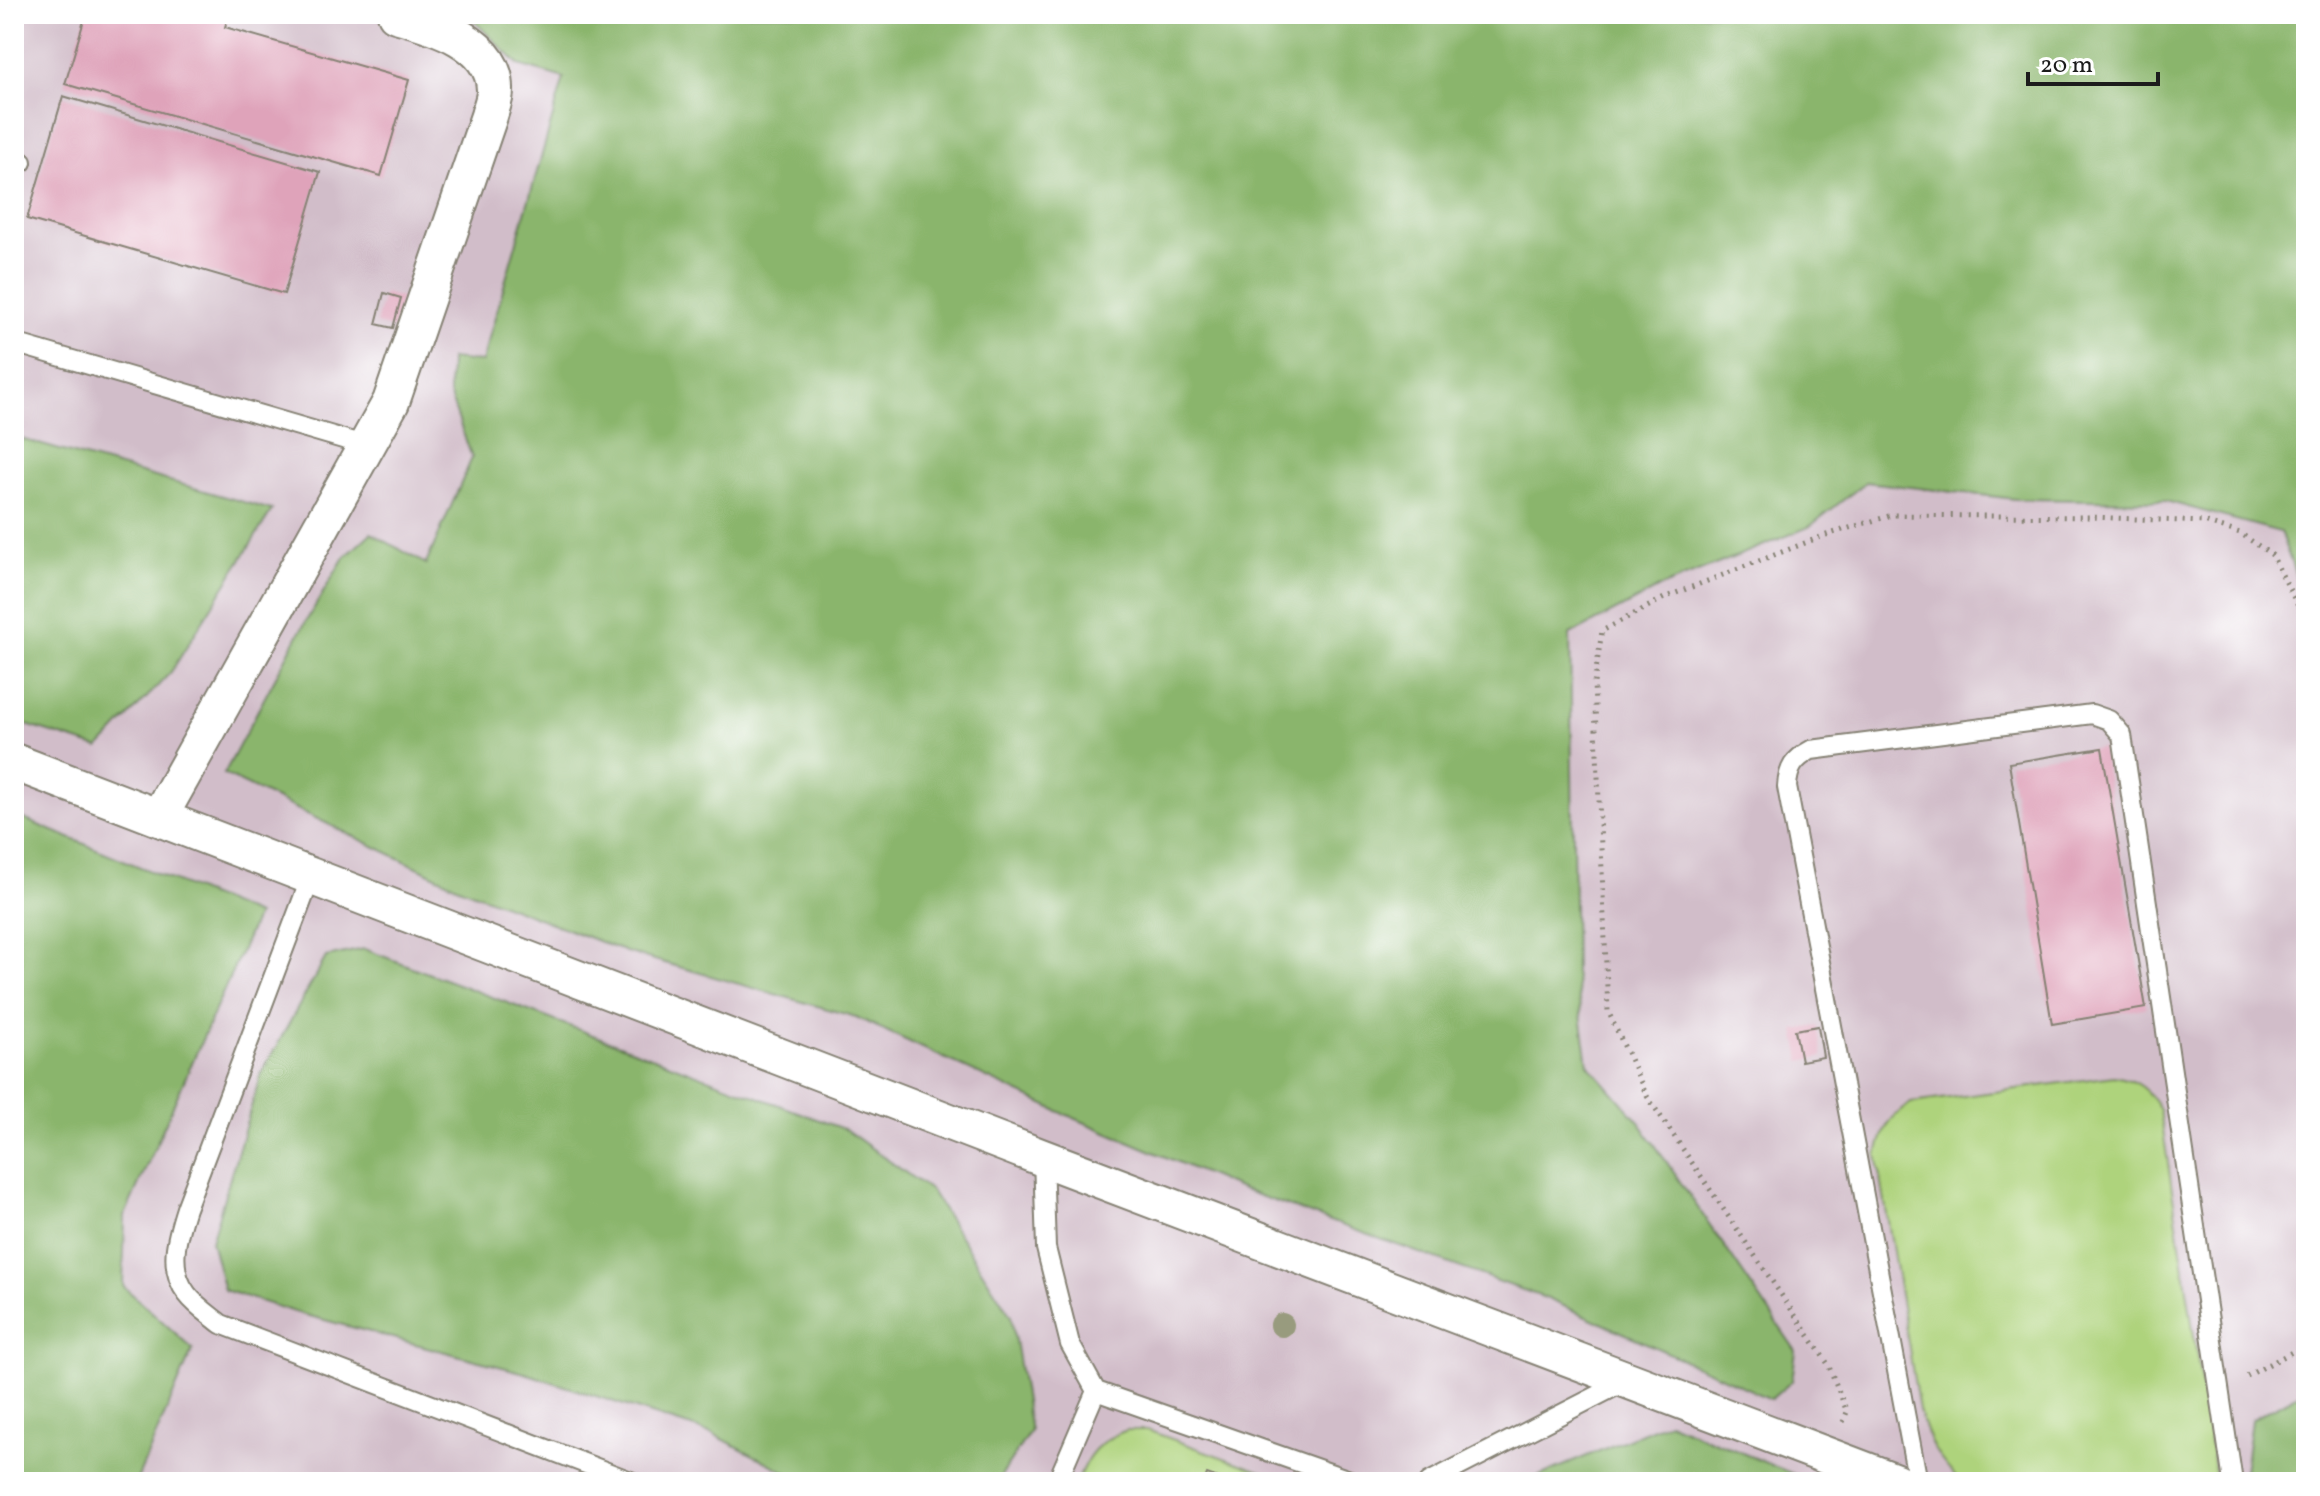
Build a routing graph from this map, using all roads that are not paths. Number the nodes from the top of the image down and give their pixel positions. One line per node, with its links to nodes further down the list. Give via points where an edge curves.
1 (396, 14): 3 (street, via 443,27 471,45 491,68 495,91 391,402)
2 (14, 343): 3 (lane)
3 (367, 446): 5 (street)
4 (14, 762): 5 (street)
5 (159, 817): 6 (street)
6 (311, 877): 7 (street); 10 (lane, via 174,1245 176,1269 187,1294 221,1324)
7 (1043, 1158): 8 (street); 9 (lane, via 1046,1248 1070,1344)
8 (1627, 1381): 13 (lane); 14 (street)
9 (1096, 1391): 11 (lane); 12 (lane)
10 (633, 1482)
11 (1057, 1482)
12 (1355, 1482)
13 (1429, 1482)
14 (1896, 1482)
15 (1918, 1482): 16 (lane, via 1788,773 1797,758 1811,750 2092,714 2109,720 2122,735)
16 (2233, 1482)

